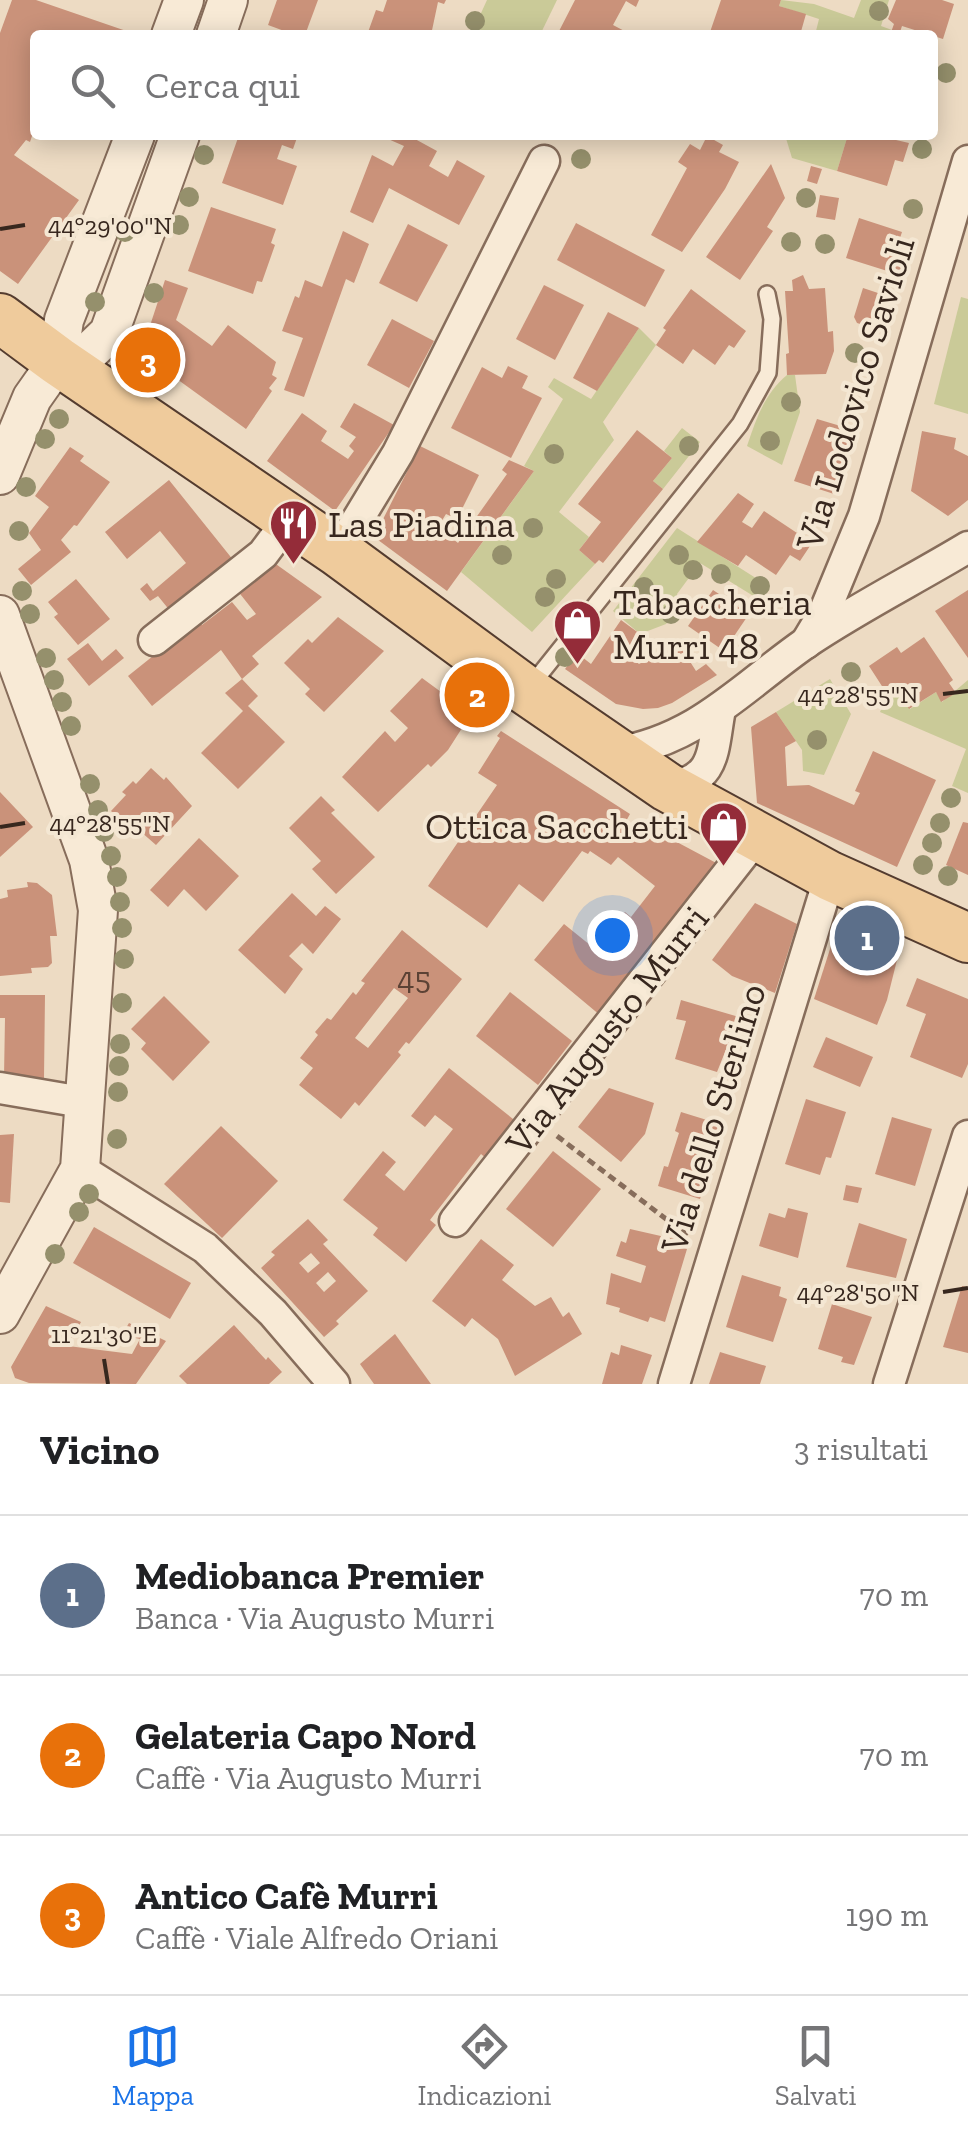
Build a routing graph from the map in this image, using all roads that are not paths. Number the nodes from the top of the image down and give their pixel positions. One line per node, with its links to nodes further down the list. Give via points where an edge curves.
1 (184, 0): 3 (street)
2 (228, 0): 4 (street)
3 (174, 30)
4 (218, 30)
5 (133, 140): 9 (street)
6 (178, 140): 10 (street)
7 (544, 161): 18 (street, via 404,442)
8 (968, 161): 21 (street, Via Lodovico Savioli, via 864,516)
9 (94, 249): 10 (street); 13 (street)
10 (135, 262): 13 (street, via 109,333)
11 (767, 294): 22 (lane, via 768,373 740,424)
12 (0, 318): 13 (main road)
13 (45, 380): 14 (street); 15 (street); 16 (main road)
14 (0, 428)
15 (0, 475)
16 (290, 518): 18 (main road); 20 (street, via 263,554)
17 (968, 548): 21 (street)
18 (338, 552): 22 (main road)
19 (0, 615): 30 (street, via 89,860 98,910)
20 (154, 640)
21 (806, 644): 23 (street)
22 (527, 691): 24 (main road)
23 (720, 709): 24 (street, via 679,736); 25 (street, via 705,772 695,782)
24 (616, 753): 25 (main road)
25 (667, 787): 26 (main road)
26 (756, 838): 27 (main road); 33 (street, Via Augusto Murri)
27 (830, 876): 28 (main road); 36 (street, Via dello Sterlino)
28 (968, 938)
29 (0, 1088): 30 (street)
30 (82, 1102): 32 (street)
31 (968, 1136): 37 (street)
32 (80, 1168): 34 (street); 35 (street, via 205,1248 274,1313)
33 (455, 1221)
34 (0, 1314)
35 (334, 1384)
36 (674, 1384)
37 (890, 1384)

